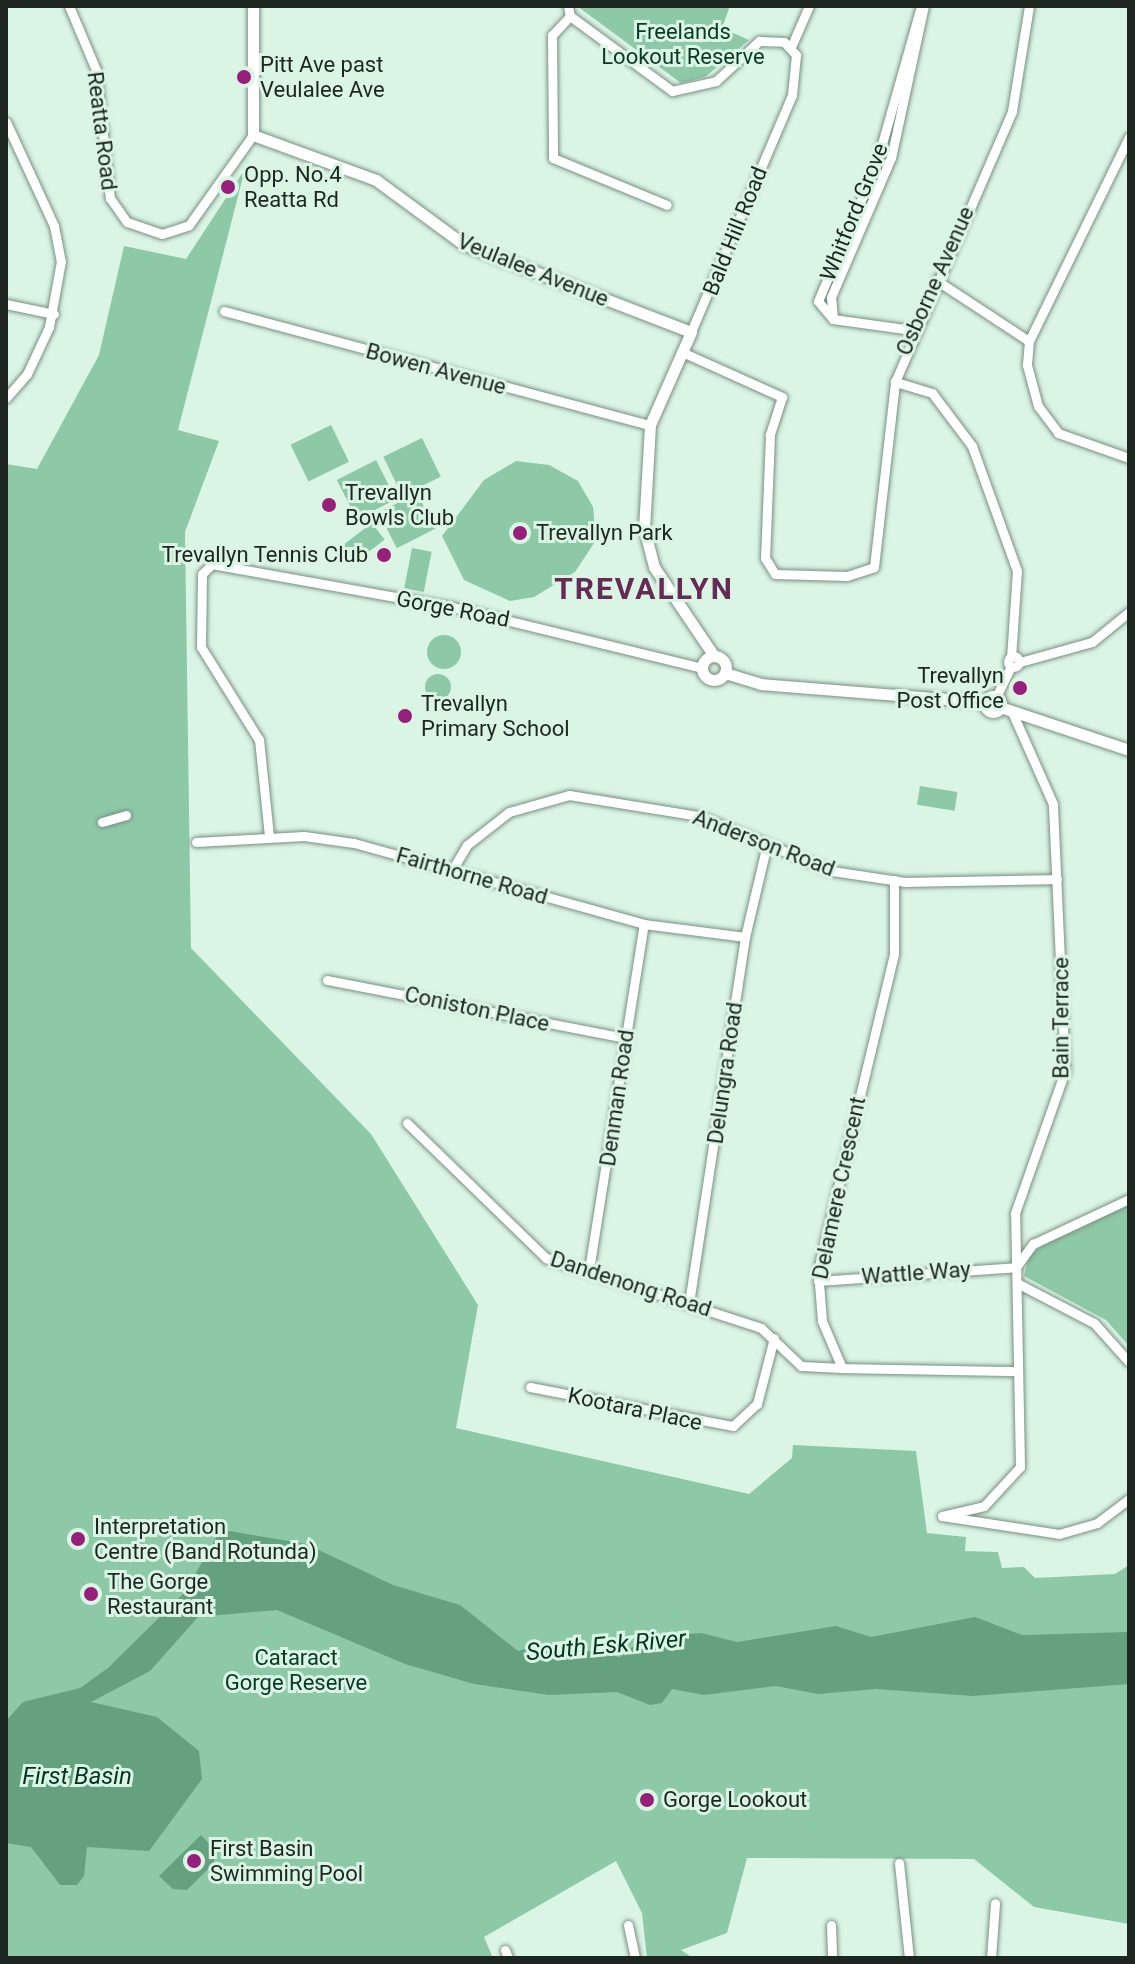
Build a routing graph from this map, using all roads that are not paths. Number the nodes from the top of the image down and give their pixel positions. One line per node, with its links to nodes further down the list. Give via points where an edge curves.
1 (69, 6): 9 (street, Reatta Road, via 96,70 110,198 127,222 162,234 189,225)
2 (253, 6): 9 (street)
3 (809, 6): 7 (street)
4 (922, 6): 16 (street, Whitford Grove, via 876,165 818,301 833,319)
5 (1029, 6): 12 (street, Osborne Avenue, via 1012,111)
6 (569, 11): 7 (street, via 679,92 716,81 759,41); 11 (street, via 552,35 553,158)
7 (791, 47): 17 (street, Bald Hill Road, via 799,67 792,95)
8 (7, 126): 15 (street, via 59,242)
9 (253, 135): 17 (street, Veulalee Avenue, via 376,180 463,244)
10 (1129, 137): 18 (street)
11 (667, 205)
12 (936, 280): 16 (street, Osborne Avenue); 18 (street)
13 (6, 304): 15 (street)
14 (224, 311): 22 (street, Bowen Avenue)
15 (54, 314): 21 (street, via 27,374)
16 (912, 330): 20 (street, Osborne Avenue)
17 (691, 332): 19 (street, Bald Hill Road)
18 (1029, 341): 23 (street, via 1030,381 1050,425 1077,445)
19 (682, 352): 20 (street, via 782,397 770,435 767,566 775,574 847,576 876,561); 22 (street, Bald Hill Road)
20 (895, 382): 26 (street, Osborne Avenue, via 932,393 971,444 1017,571)
21 (6, 398)
22 (650, 425): 25 (street, Bald Hill Road, via 649,553)
23 (1129, 458)
24 (1129, 612): 26 (street, via 1092,642)
25 (714, 656): 27 (street); 28 (street, Bald Hill Road, via 725,663)
26 (1014, 662): 29 (street)
27 (703, 668): 28 (street, via 711,679); 34 (street, Gorge Road, via 452,607 220,563 203,570 201,647 259,740)
28 (725, 673): 29 (street, via 760,684)
29 (993, 702): 30 (street)
30 (1012, 712): 31 (street); 38 (street, Bain Terrace, via 1048,783)
31 (1129, 750)
32 (126, 815): 33 (street)
33 (102, 822)
34 (269, 836): 35 (street, Fairthorne Road); 37 (street, Fairthorne Road, via 354,843)
35 (196, 842)
36 (767, 844): 37 (street, Anderson Road, via 683,812 556,795 509,812 467,845); 39 (street, Anderson Road, via 814,867); 41 (street, Delungra Road)
37 (452, 870): 40 (street, Fairthorne Road)
38 (1057, 879): 39 (street, Anderson Road); 46 (street, Bain Terrace, via 1065,1071 1022,1177)
39 (894, 880): 50 (street, Delamere Crescent, via 894,954)
40 (644, 924): 41 (street, Fairthorne Road); 43 (street, Denman Road)
41 (745, 937): 52 (street, Delungra Road)
42 (327, 980): 43 (street, Coniston Place)
43 (625, 1038): 49 (street, Denman Road)
44 (407, 1123): 49 (street, Dandenong Road, via 535,1251)
45 (1129, 1199): 47 (street)
46 (1014, 1235): 47 (street); 48 (street, Bain Terrace)
47 (1033, 1244): 48 (street)
48 (1016, 1267): 50 (street, Wattle Way); 51 (street, Bain Terrace)
49 (589, 1270): 52 (street, Dandenong Road)
50 (818, 1281): 55 (street, Delamere Crescent, via 822,1321)
51 (1017, 1283): 54 (street, via 1094,1323); 56 (street, Bain Terrace)
52 (689, 1303): 53 (street, Dandenong Road)
53 (774, 1338): 55 (street, Dandenong Road, via 801,1366); 57 (street, Kootara Place, via 757,1404 733,1426)
54 (1129, 1362)
55 (842, 1368): 56 (street)
56 (1017, 1371): 58 (street, Bain Terrace, via 1018,1471 984,1506 942,1516 1059,1534 1097,1523)
57 (530, 1387)
58 (1129, 1499)
59 (899, 1863): 65 (street)
60 (995, 1903): 66 (street)
61 (628, 1925): 63 (street)
62 (831, 1925): 64 (street)
63 (635, 1958)
64 (832, 1958)
65 (909, 1958)
66 (991, 1958)

